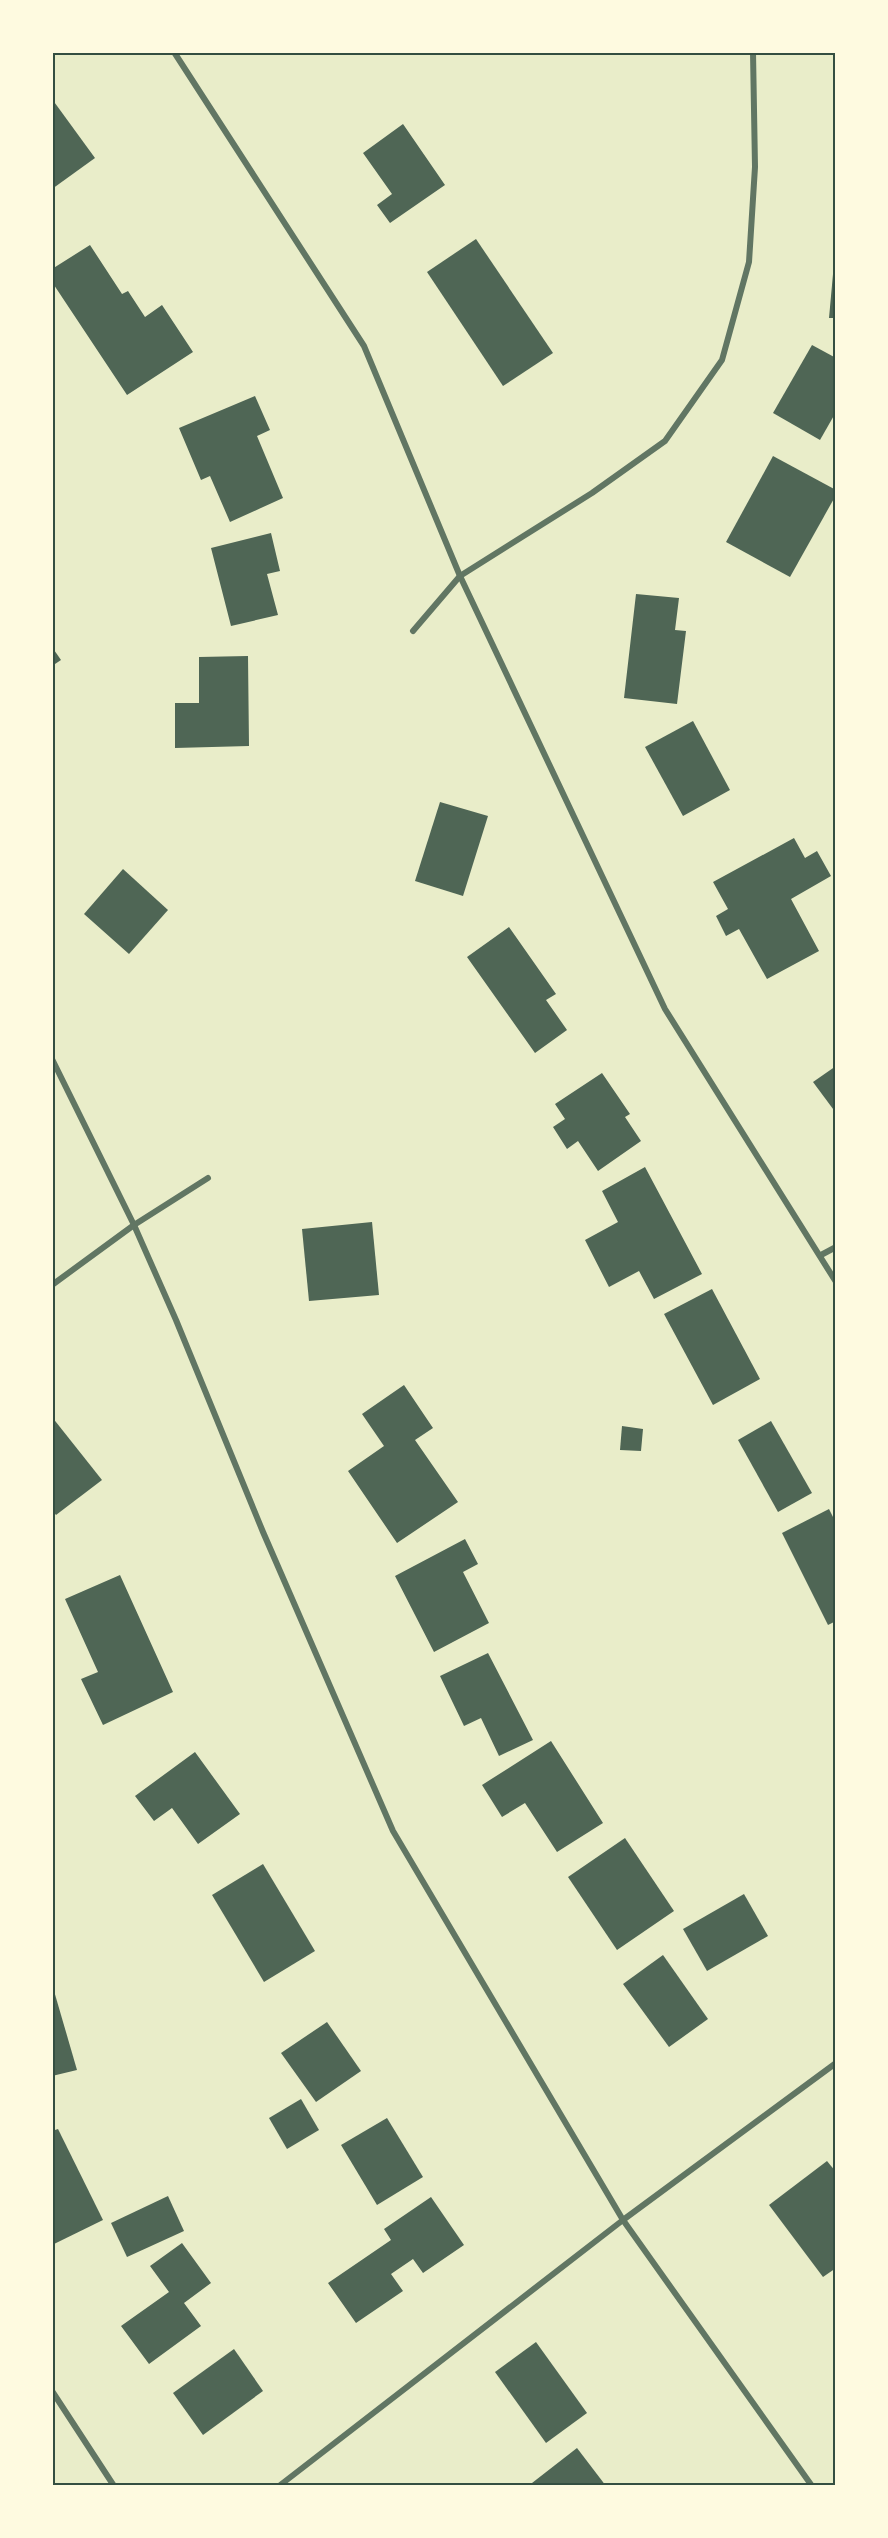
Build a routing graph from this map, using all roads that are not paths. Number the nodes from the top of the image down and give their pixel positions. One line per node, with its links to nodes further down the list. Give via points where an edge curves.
1 (174, 52): 3 (street, via 364,346)
2 (753, 52): 3 (street, via 754,167 749,262 722,360 665,441 592,493)
3 (460, 576): 4 (street); 9 (street, via 665,1009)
4 (413, 631)
5 (52, 1059): 7 (street)
6 (208, 1178): 7 (street)
7 (135, 1225): 11 (street); 13 (street, via 393,1831)
8 (836, 1247): 9 (street)
9 (821, 1256): 10 (street)
10 (836, 1282)
11 (52, 1285)
12 (836, 2063): 13 (street)
13 (623, 2220): 16 (street); 17 (street)
14 (52, 2391): 15 (street)
15 (114, 2486)
16 (279, 2486)
17 (812, 2486)

